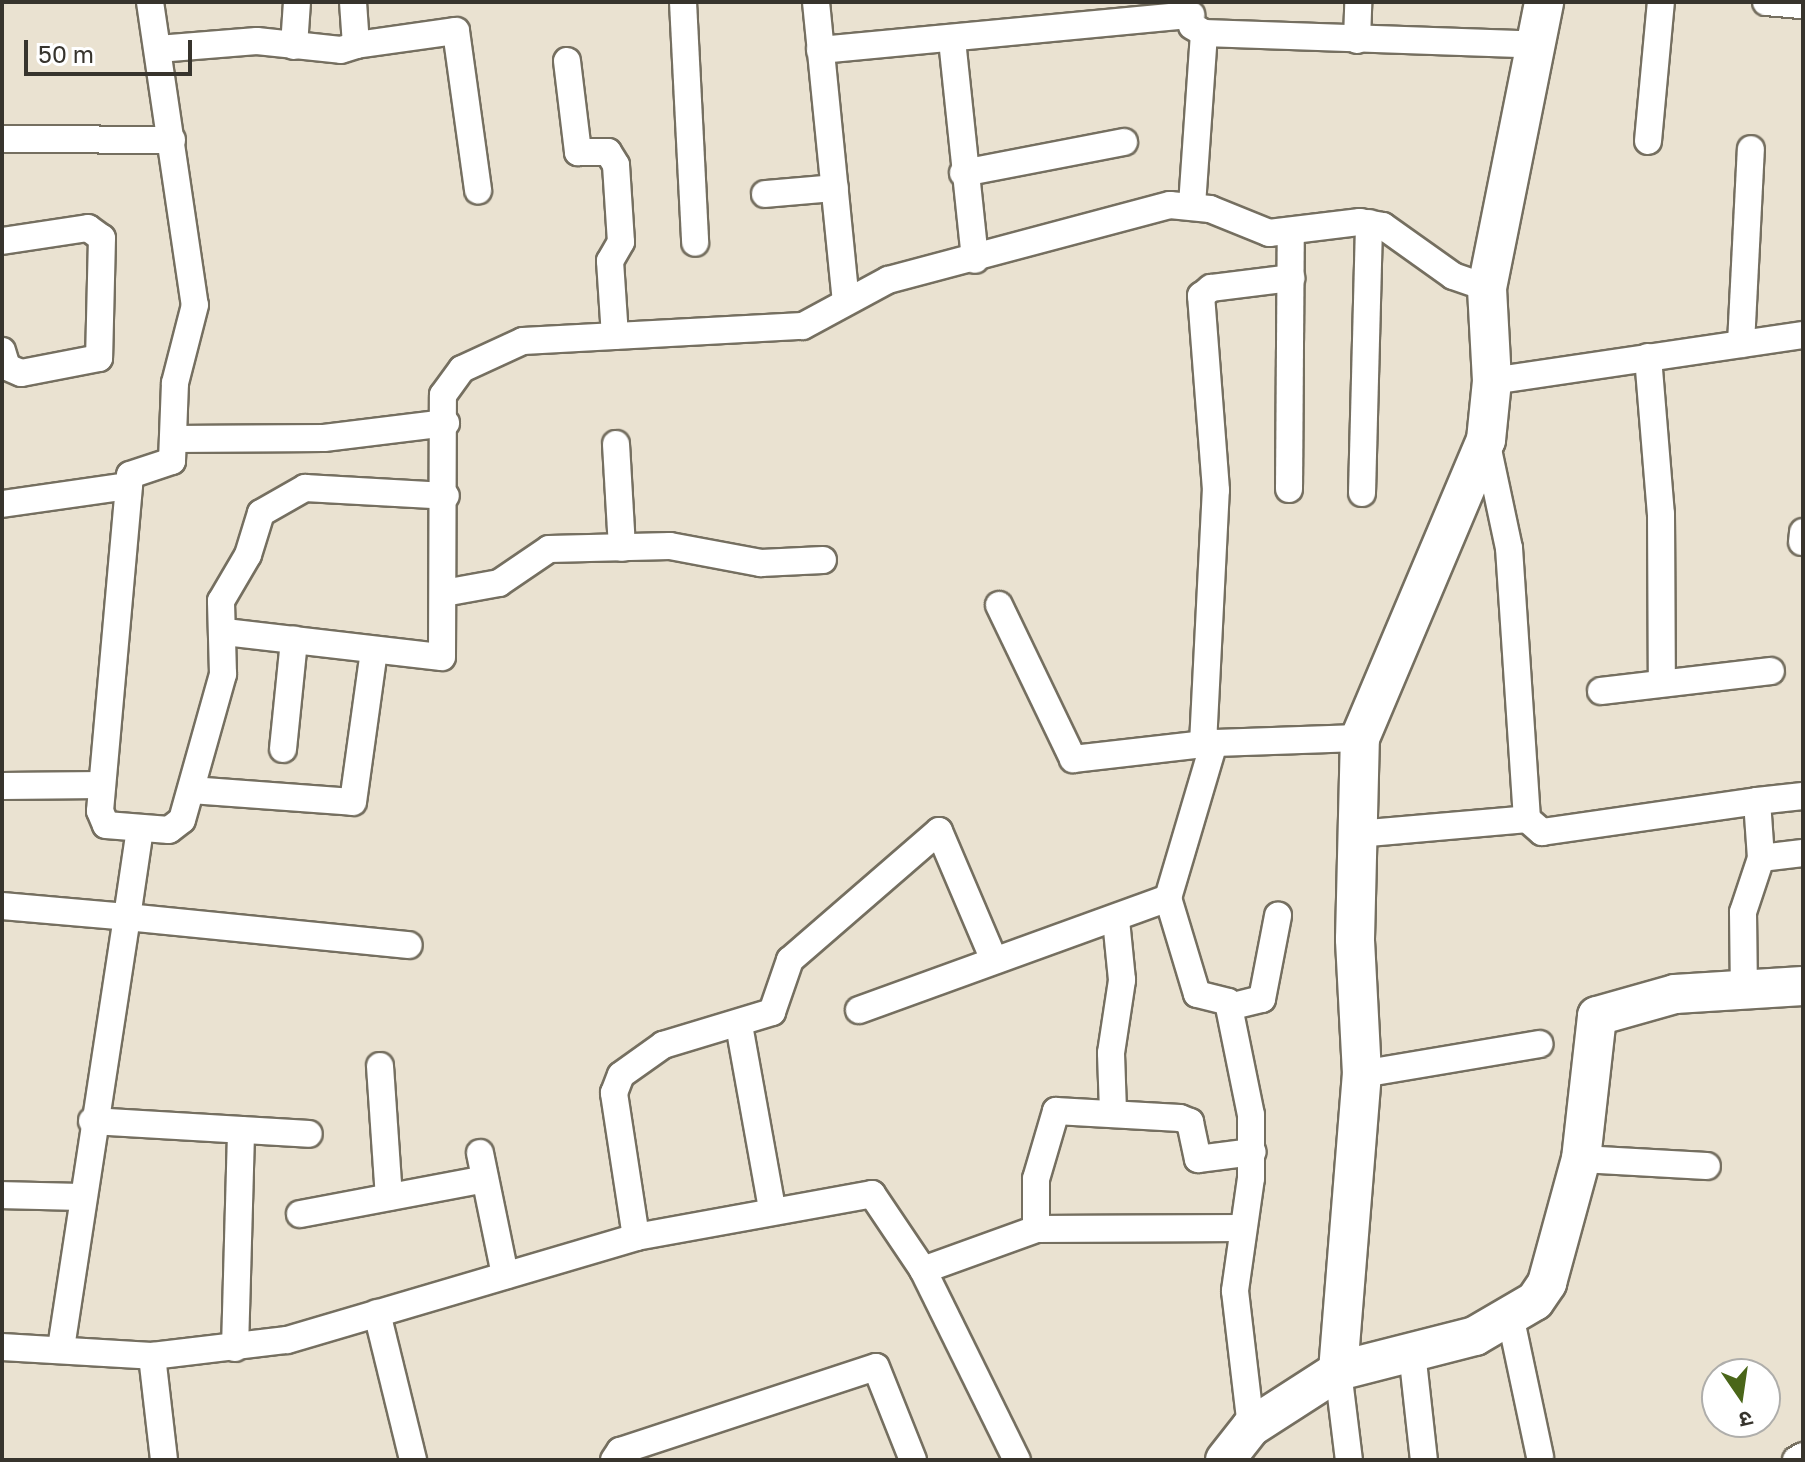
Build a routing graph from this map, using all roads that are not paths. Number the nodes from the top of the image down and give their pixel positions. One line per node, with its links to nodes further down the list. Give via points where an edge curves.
1 (150, 2): 17 (street)
2 (297, 2): 16 (street)
3 (353, 2): 14 (street)
4 (683, 2): 33 (street)
5 (816, 2): 18 (street)
6 (1358, 2): 13 (street)
7 (1544, 2): 15 (street)
8 (1661, 2): 22 (street)
9 (1766, 2): 10 (street)
10 (1803, 5)
11 (1195, 17): 12 (street); 13 (street); 29 (street)
12 (952, 40): 18 (street); 25 (street)
13 (1357, 40): 15 (street)
14 (356, 45): 16 (street); 27 (street, via 456,31)
15 (1540, 45): 36 (street)
16 (294, 46): 17 (street, via 257,41)
17 (158, 49): 21 (street)
18 (820, 50): 26 (street)
19 (567, 61): 39 (street, via 578,152 608,152 616,165 621,242 610,261)
20 (2, 139): 21 (street)
21 (172, 140): 45 (street, via 195,305 175,383)
22 (1648, 141)
23 (1124, 142): 25 (street)
24 (1751, 149): 40 (street)
25 (963, 173): 34 (street)
26 (835, 188): 28 (street); 37 (street)
27 (478, 190)
28 (765, 194)
29 (1192, 205): 31 (street, via 1253,231); 34 (street, via 1143,208)
30 (1369, 223): 31 (street); 36 (street); 50 (street)
31 (1291, 233): 35 (street)
32 (2, 241): 41 (street, via 88,228 102,238 99,358 21,373 7,367)
33 (695, 243)
34 (975, 260): 37 (street, via 888,280)
35 (1291, 278): 49 (street); 66 (street, via 1211,288 1201,296 1216,490)
36 (1487, 288): 43 (street)
37 (846, 300): 39 (street, via 803,326)
38 (1803, 335): 40 (street)
39 (615, 336): 44 (street, via 551,336 494,352 453,376 443,395)
40 (1741, 344): 42 (street)
41 (2, 351)
42 (1648, 357): 43 (street); 63 (street, via 1661,500)
43 (1492, 381): 46 (street)
44 (446, 423): 45 (street, via 324,438); 51 (street)
45 (173, 439): 48 (street, via 167,466 133,471)
46 (1486, 440): 65 (street); 73 (street, via 1509,548)
47 (616, 444): 55 (street)
48 (129, 486): 52 (street); 68 (street)
49 (1289, 489)
50 (1362, 493)
51 (446, 496): 57 (street); 59 (street, via 305,488 272,503 221,601)
52 (2, 504)
53 (1803, 532): 54 (street)
54 (1802, 542)
55 (622, 548): 56 (street, via 700,549 761,563); 57 (street, via 549,549 499,583)
56 (823, 560)
57 (444, 593): 61 (street, via 438,660)
58 (999, 605): 66 (street, via 1073,759)
59 (225, 632): 60 (street); 70 (street, via 223,674)
60 (294, 640): 61 (street); 67 (street)
61 (374, 651): 70 (street, via 353,802)
62 (1771, 671): 63 (street)
63 (1662, 683): 64 (street)
64 (1601, 691)
65 (1360, 738): 66 (street); 75 (street)
66 (1208, 744): 78 (street)
67 (283, 749)
68 (102, 785): 69 (street); 74 (street, via 106,825)
69 (2, 786)
70 (191, 790): 74 (street, via 177,827)
71 (1803, 796): 72 (street)
72 (1757, 801): 73 (street, via 1542,832); 77 (street)
73 (1527, 819): 75 (street)
74 (140, 829): 81 (street)
75 (1357, 834): 92 (street)
76 (1803, 853): 77 (street)
77 (1761, 858): 86 (street, via 1743,912)
78 (1168, 898): 82 (street); 87 (street, via 1197,994 1226,999)
79 (2, 906): 81 (street)
80 (1278, 916): 87 (street, via 1262,999)
81 (127, 917): 83 (street); 94 (street)
82 (1116, 920): 84 (street); 93 (street, via 1122,980 1111,1053)
83 (409, 945)
84 (994, 960): 88 (street); 89 (street, via 939,831 790,960 772,1012)
85 (1803, 986): 86 (street)
86 (1744, 992): 98 (street, via 1675,994 1597,1016)
87 (1229, 1007): 97 (street)
88 (859, 1010)
89 (739, 1025): 103 (street); 107 (street, via 663,1045 615,1083)
90 (1539, 1044): 92 (street)
91 (380, 1066): 102 (street)
92 (1362, 1074): 117 (street)
93 (1113, 1111): 97 (street, via 1186,1120 1198,1159); 106 (street, via 1051,1115 1036,1179)
94 (92, 1121): 95 (street); 101 (street)
95 (241, 1130): 96 (street); 114 (street)
96 (309, 1134)
97 (1253, 1152): 105 (street)
98 (1581, 1159): 99 (street); 111 (street, via 1547,1283)
99 (1707, 1166)
100 (2, 1195): 101 (street)
101 (79, 1197): 113 (street)
102 (389, 1197): 104 (street); 109 (street, via 483,1166)
103 (772, 1208): 107 (street); 108 (street, via 872,1194)
104 (300, 1214)
105 (1243, 1228): 106 (street); 118 (street, via 1236,1327)
106 (1036, 1229): 108 (street)
107 (636, 1237): 109 (street)
108 (923, 1270): 125 (street)
109 (505, 1275): 110 (street)
110 (377, 1313): 114 (street); 122 (street)
111 (1511, 1320): 115 (street); 120 (street)
112 (2, 1347): 113 (street)
113 (61, 1348): 116 (street)
114 (235, 1348): 116 (street)
115 (1412, 1352): 117 (street); 128 (street)
116 (152, 1356): 121 (street)
117 (1338, 1371): 118 (street); 127 (street)
118 (1251, 1427): 126 (street)
119 (1803, 1456): 129 (street)
120 (1540, 1457)
121 (164, 1460)
122 (413, 1460)
123 (614, 1460): 124 (street, via 620,1451 876,1367)
124 (913, 1460)
125 (1017, 1460)
126 (1225, 1460)
127 (1349, 1460)
128 (1424, 1460)
129 (1796, 1460)

